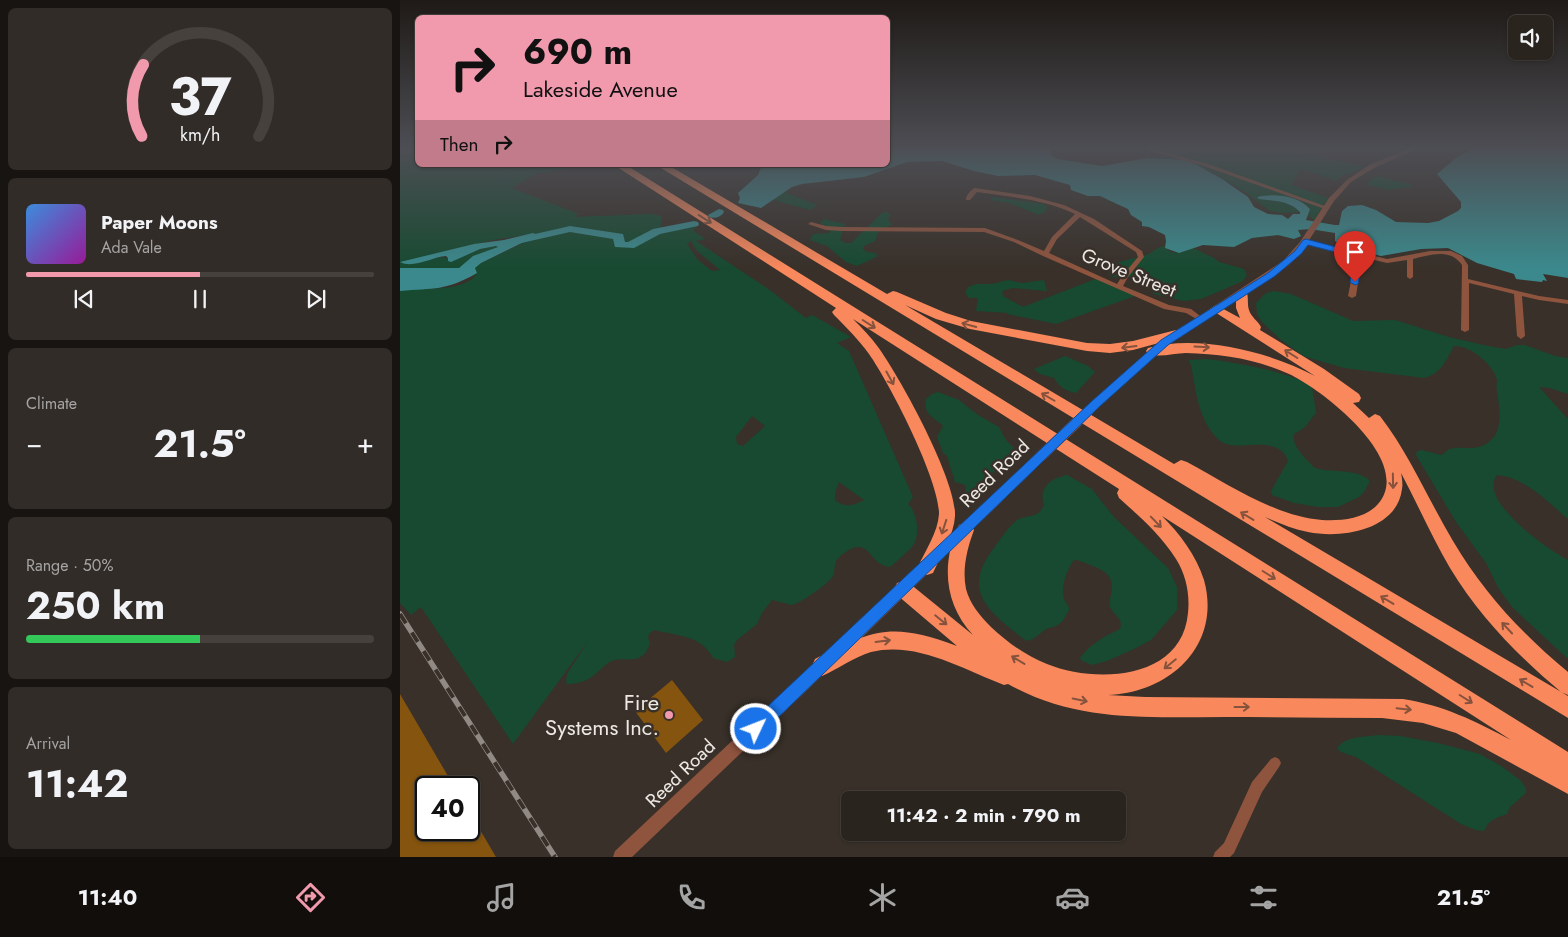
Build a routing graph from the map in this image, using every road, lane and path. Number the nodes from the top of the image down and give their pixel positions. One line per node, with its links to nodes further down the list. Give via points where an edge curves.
1 (657, 189): 18 (highway, one-way to 18)
2 (701, 189): 11 (highway)
3 (1274, 189): 7 (street)
4 (1342, 189): 7 (street, Reed Road)
5 (975, 190): 6 (street); 8 (street, via 1022,196)
6 (968, 199)
7 (1327, 208): 10 (street, Reed Road)
8 (1079, 214): 12 (street, Grove Street, via 1054,238); 17 (street, via 1138,251 1142,257)
9 (811, 224): 12 (street, Grove Street, via 834,229 985,230)
10 (1306, 242): 13 (street); 19 (street, Reed Road, via 1286,263)
11 (809, 254): 26 (highway, one-way to 11, via 1138,346 1107,349 979,328 922,308); 30 (highway, one-way to 11)
12 (1045, 255): 17 (street, Grove Street)
13 (1359, 256): 14 (street, via 1387,261); 21 (street)
14 (1410, 258): 15 (street); 16 (street, via 1439,251 1451,253 1464,263)
15 (1410, 277)
16 (1464, 280): 20 (street); 25 (street)
17 (1119, 287): 24 (street, Grove Street)
18 (813, 288): 31 (highway, one-way to 31); 33 (highway, one-way to 33, via 857,330 883,364 943,490 947,515)
19 (1242, 293): 23 (street, Reed Road); 28 (highway, via 1240,304 1243,313)
20 (1518, 294): 22 (street); 27 (street)
21 (1352, 296)
22 (1568, 302)
23 (1216, 309): 24 (street, Reed Road); 28 (highway)
24 (1200, 319): 26 (street, Reed Road)
25 (1465, 330)
26 (1176, 334): 29 (street, Reed Road)
27 (1521, 336)
28 (1273, 343): 37 (highway, one-way to 28, via 1523,646 1472,587 1448,549 1396,450 1368,412 1338,385)
29 (1154, 351): 30 (highway, one-way to 30, via 1193,347 1234,351 1288,368 1326,390 1361,420 1387,457 1394,486 1388,504 1371,520 1353,525 1319,527 1297,522); 32 (street, Reed Road, bridge)
30 (1072, 412): 38 (highway, one-way to 30)
31 (1094, 466): 32 (highway, one-way to 32, via 1169,537 1188,563 1195,582 1198,610 1192,635 1182,653 1159,672 1129,683 1089,684 1060,679 1008,653 976,625 959,598 954,571); 40 (highway, one-way to 40)
32 (964, 530): 33 (street, Reed Road)
33 (927, 567): 34 (street, Reed Road)
34 (903, 589): 35 (street, Reed Road); 36 (highway, one-way to 36, via 981,652)
35 (822, 666): 36 (highway, one-way to 36, via 872,642 903,640 925,645); 42 (street, Reed Road)
36 (1029, 684): 41 (highway, one-way to 41, via 1065,697 1122,706 1411,710 1462,725)
37 (1568, 685)
38 (1568, 708)
39 (1275, 763): 43 (street, via 1257,787 1229,848)
40 (1568, 764)
41 (1568, 784)
42 (621, 857)
43 (1220, 857)

